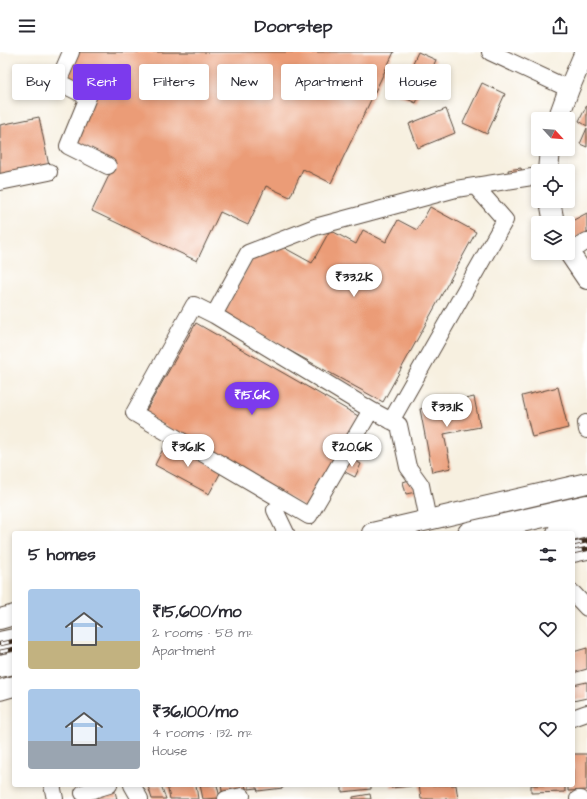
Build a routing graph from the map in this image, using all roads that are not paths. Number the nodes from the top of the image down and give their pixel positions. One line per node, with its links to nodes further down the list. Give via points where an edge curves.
1 (71, 52): 6 (street, via 58,82 88,97 68,146)
2 (490, 52): 4 (street)
3 (585, 52): 4 (main road)
4 (569, 89): 5 (main road)
5 (561, 112)
6 (108, 166)
7 (49, 172): 9 (street)
8 (531, 177): 10 (street)
9 (0, 182)
10 (475, 186): 15 (street, via 315,227 248,253); 17 (street, via 505,220)
11 (587, 241): 12 (street)
12 (575, 248)
13 (574, 260): 14 (main road)
14 (587, 279)
15 (214, 315): 16 (street); 16 (street, via 194,305 134,413 309,516)
16 (371, 410): 17 (street)
17 (391, 421): 21 (street, via 399,425 408,467 422,485)
18 (587, 484): 21 (main road)
19 (587, 506): 25 (highway)
20 (275, 510): 23 (street)
21 (428, 520): 24 (main road)
22 (587, 526): 26 (highway)
23 (285, 531)
24 (381, 531)
25 (478, 531)
26 (566, 531)
27 (587, 549): 28 (main road)
28 (575, 552)
29 (575, 595): 30 (street)
30 (587, 608)
31 (12, 616): 32 (main road)
32 (0, 619)
33 (12, 640): 34 (highway)
34 (0, 643)
35 (12, 663): 36 (highway)
36 (0, 666)
37 (12, 687): 38 (main road)
38 (0, 690)
39 (587, 714): 40 (street)
40 (575, 717)
41 (52, 787): 45 (street)
42 (102, 787): 43 (street)
43 (83, 793)
44 (242, 796): 46 (street)
45 (55, 799)
46 (226, 799)
47 (578, 799): 48 (street)
48 (581, 799)

